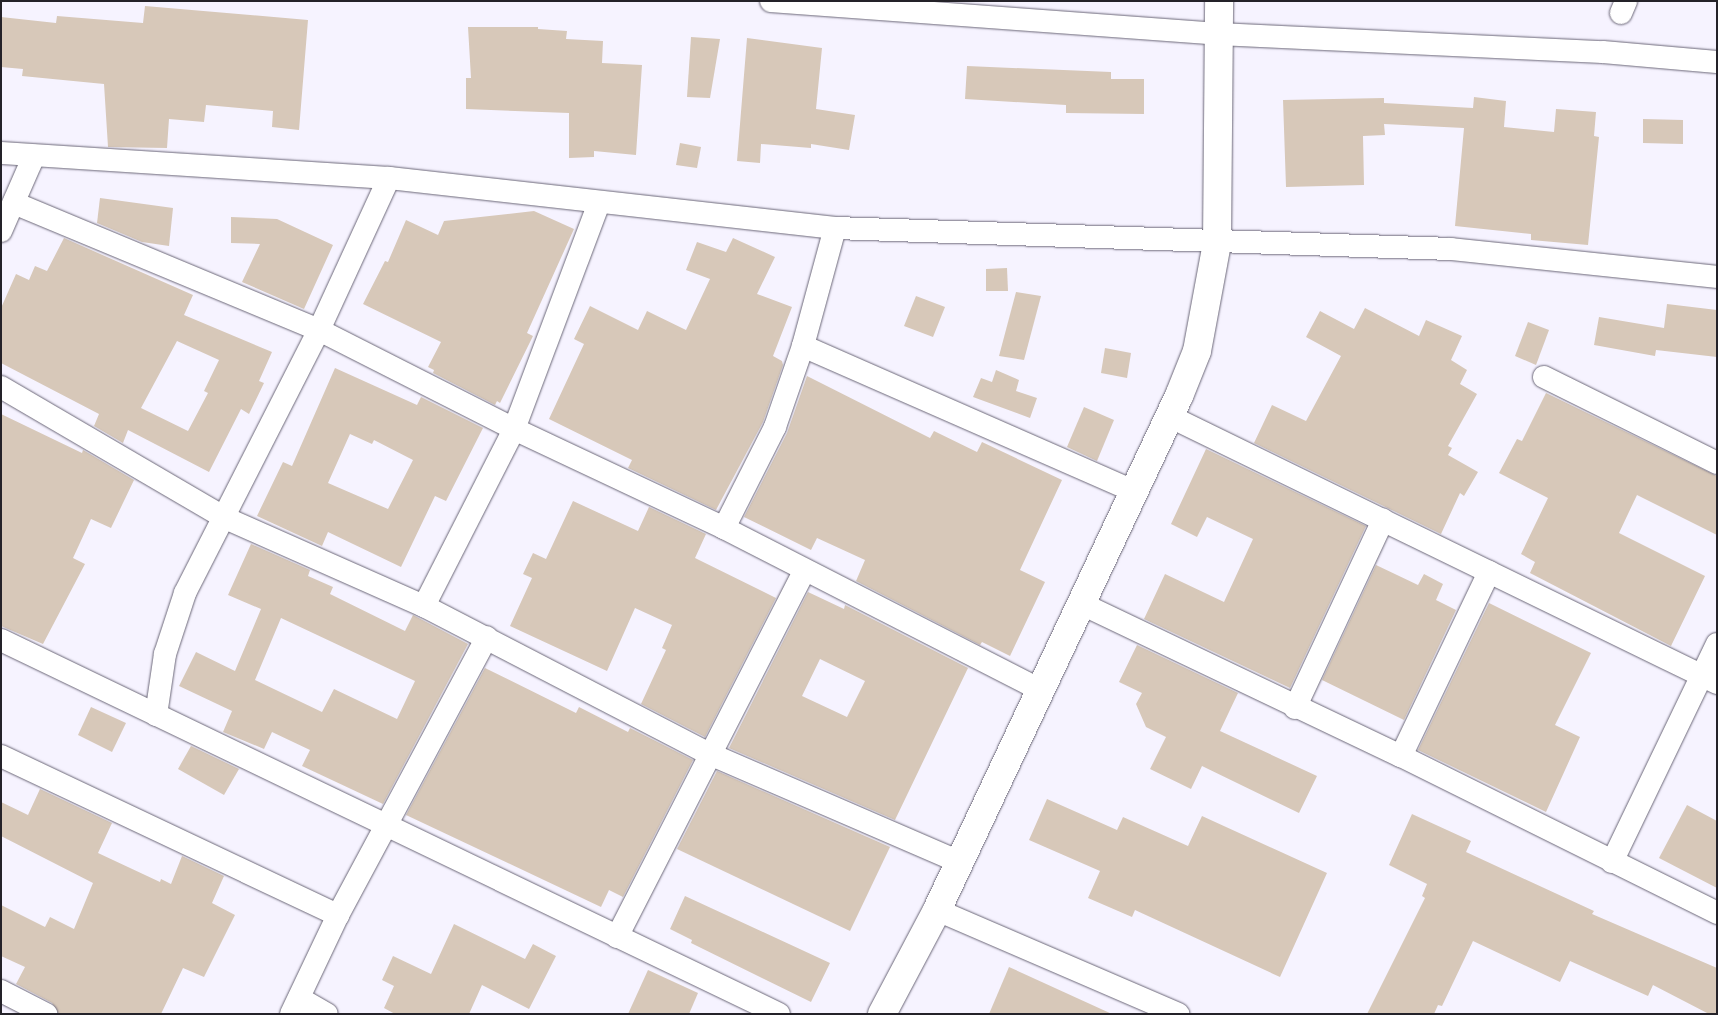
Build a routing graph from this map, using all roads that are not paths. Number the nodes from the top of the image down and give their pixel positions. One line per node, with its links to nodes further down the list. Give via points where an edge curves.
1 (771, 1): 3 (street)
2 (1219, 1): 3 (street)
3 (1218, 34): 4 (street, via 1602,52); 12 (street)
4 (1717, 62)
5 (1, 153): 6 (street)
6 (34, 156): 7 (street); 8 (street)
7 (389, 178): 9 (street); 14 (street)
8 (14, 203): 11 (street); 14 (street)
9 (599, 203): 10 (street); 19 (street)
10 (835, 228): 12 (street); 15 (street)
11 (1, 231)
12 (1217, 243): 13 (street, via 1450,249); 18 (street, via 1196,351)
13 (1717, 277)
14 (319, 330): 19 (street); 22 (street)
15 (803, 346): 21 (street); 24 (street, via 775,427)
16 (1544, 377): 20 (street)
17 (1, 387): 22 (street)
18 (1169, 416): 21 (street); 23 (street)
19 (514, 429): 24 (street); 28 (street)
20 (1717, 463)
21 (1134, 491): 27 (street)
22 (225, 518): 28 (street); 35 (street, via 185,593 165,654)
23 (1383, 520): 26 (street); 34 (street)
24 (724, 528): 25 (street)
25 (805, 570): 33 (street); 36 (street)
26 (1489, 572): 32 (street); 38 (street)
27 (1082, 604): 33 (street); 34 (street)
28 (424, 606): 29 (street)
29 (487, 637): 36 (street); 39 (street)
30 (1, 640): 35 (street)
31 (1717, 644): 32 (street)
32 (1709, 679): 41 (street)
33 (1040, 690): 40 (street)
34 (1295, 708): 38 (street)
35 (156, 715): 39 (street)
36 (712, 755): 40 (street); 45 (street)
37 (1, 756): 44 (street)
38 (1401, 756): 41 (street)
39 (387, 825): 44 (street); 45 (street)
40 (958, 862): 42 (street)
41 (1612, 862): 43 (street)
42 (937, 910): 51 (street); 52 (street)
43 (1717, 913)
44 (338, 915): 47 (street)
45 (617, 937): 50 (street)
46 (1, 991): 48 (street)
47 (295, 1006): 49 (street)
48 (46, 1014)
49 (326, 1014)
50 (779, 1014)
51 (882, 1014)
52 (1179, 1014)

